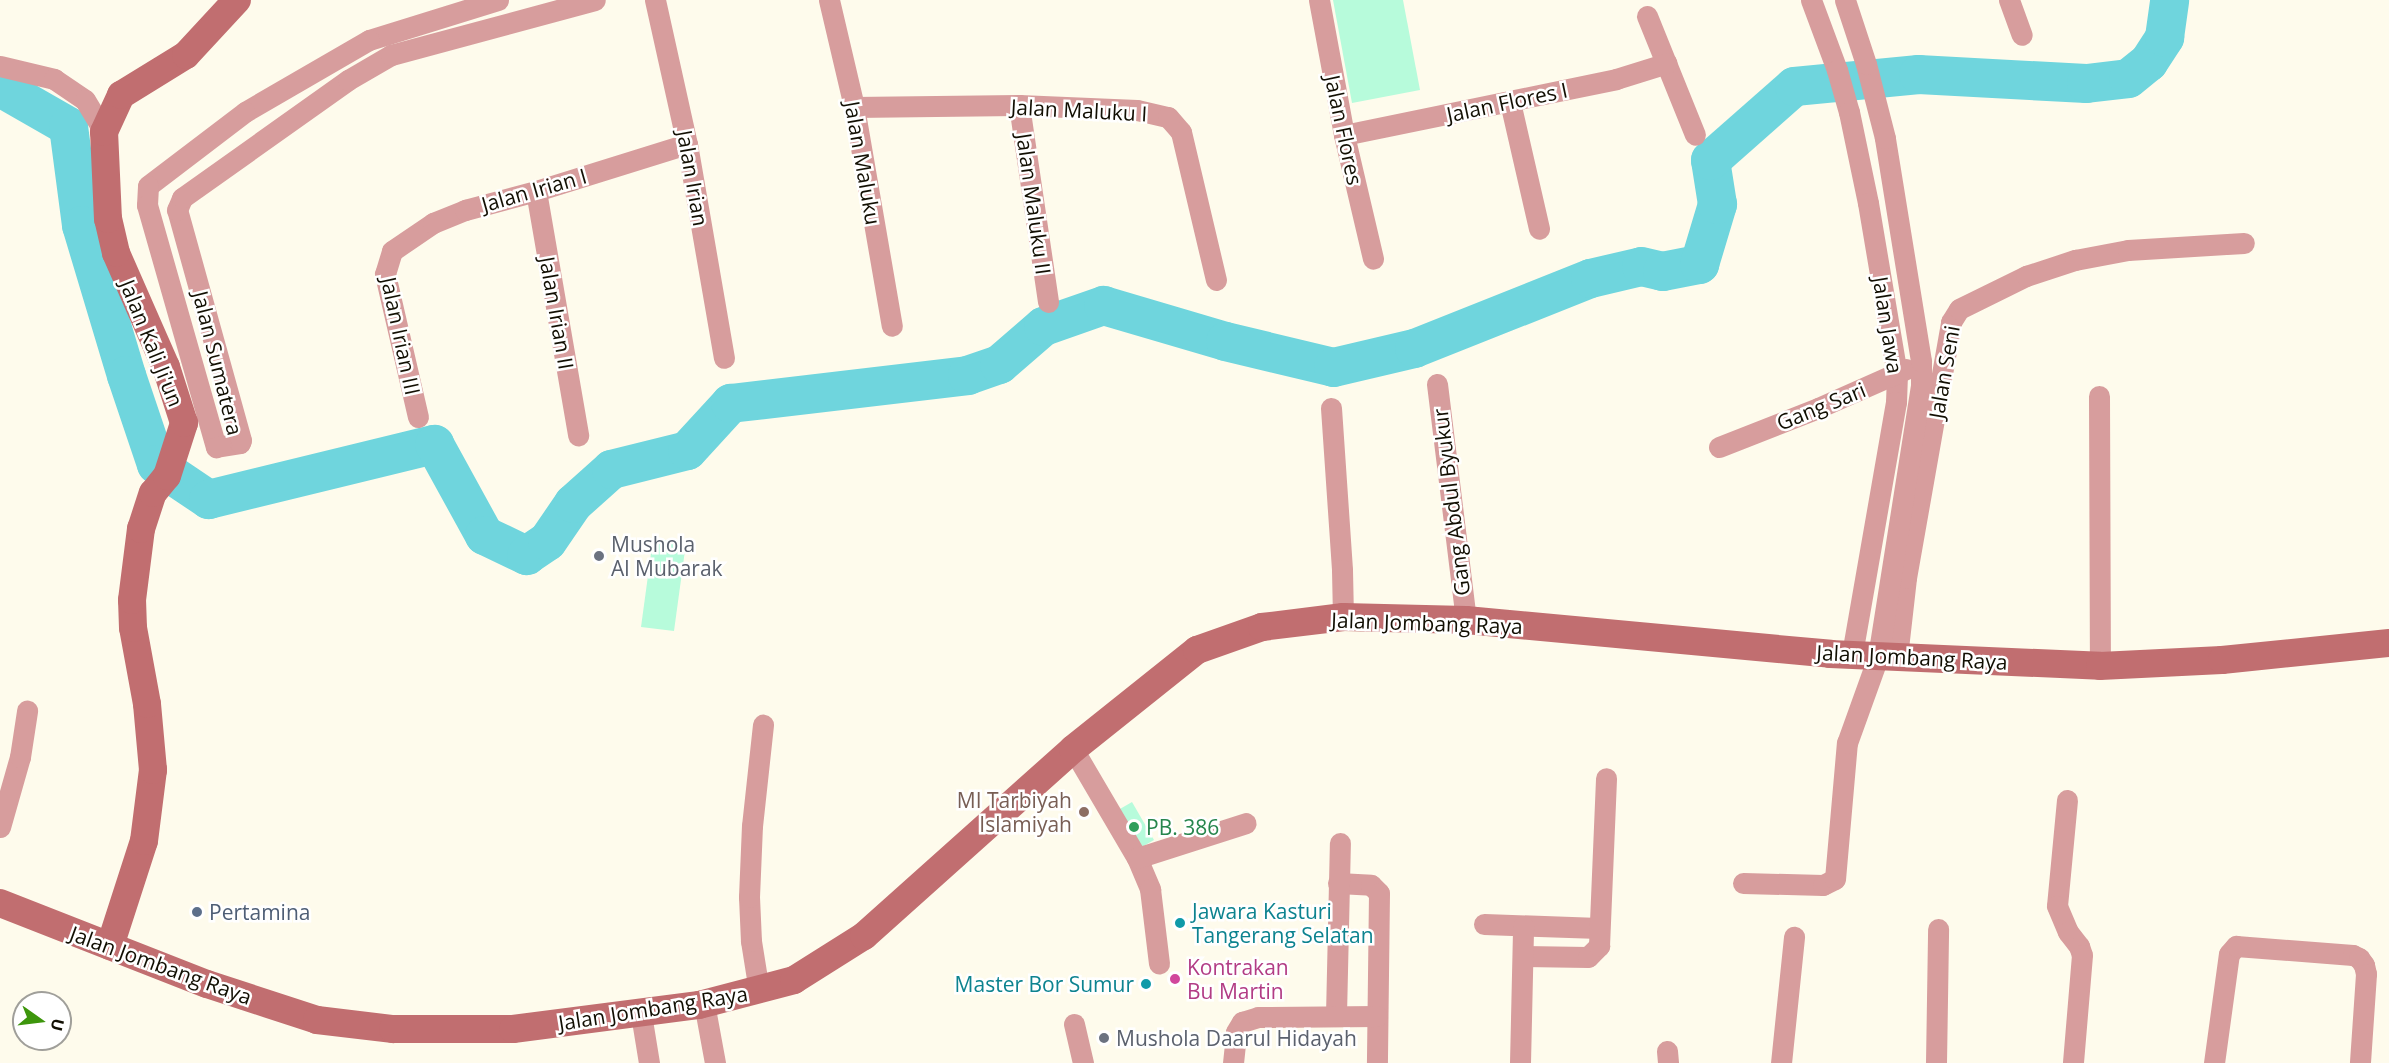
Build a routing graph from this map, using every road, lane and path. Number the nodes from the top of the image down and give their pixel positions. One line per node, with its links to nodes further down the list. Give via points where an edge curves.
1 (237, 0): 19 (main road, Jalan Kali Ji'un, via 186,55 121,95)
2 (498, 0): 3 (street, Jalan Sumatera, via 369,40 245,112 148,186 147,205 216,447 241,440 177,210 182,198 348,80 392,55)
3 (595, 0)
4 (655, 0): 22 (street, Jalan Irian)
5 (829, 0): 17 (street, Jalan Maluku)
6 (1319, 0): 20 (street, Jalan Flores)
7 (1811, 0): 18 (street, Jalan Jawa)
8 (1845, 0): 16 (street, Jalan Jawa)
9 (2009, 0): 11 (street)
10 (1647, 16): 12 (street)
11 (2022, 35)
12 (1667, 63): 14 (street, Jalan Flores I, via 1616,80); 21 (street)
13 (0, 66): 19 (street, via 54,79 86,100)
14 (1510, 102): 20 (street, Jalan Flores I); 24 (street)
15 (1019, 105): 17 (street, Jalan Maluku I); 28 (street, Jalan Maluku I, via 1137,110 1173,120 1181,132); 29 (street, Jalan Maluku II)
16 (1877, 105): 18 (street); 32 (street, Jalan Jawa)
17 (854, 107): 30 (street, Jalan Maluku)
18 (1850, 116): 33 (street, Jalan Jawa, via 1869,203)
19 (104, 132): 62 (main road, Jalan Kali Ji'un, via 108,219 116,253 166,367 184,423 167,476 153,493 141,529 132,600 153,770 144,841)
20 (1344, 135): 27 (street, Jalan Flores)
21 (1695, 135)
22 (687, 144): 23 (street, Jalan Irian I); 31 (street, Jalan Irian)
23 (536, 191): 26 (street, Jalan Irian I, via 433,223 401,243); 38 (street, Jalan Irian II)
24 (1539, 229)
25 (2244, 243): 43 (street, Jalan Seni, via 2128,250 2075,260 2026,276 1959,309 1951,322 1906,578)
26 (390, 255): 37 (street, Jalan Irian III, via 385,274)
27 (1374, 259)
28 (1216, 280)
29 (1048, 302)
30 (892, 326)
31 (724, 358)
32 (1921, 360): 33 (street, Gang Sari); 43 (street, Jalan Jawa, via 1921,384)
33 (1897, 374): 39 (street, Gang Sari); 43 (street, Jalan Jawa)
34 (1437, 384): 41 (street, Gang Abdul Byukur)
35 (2099, 396): 44 (street)
36 (1331, 408): 40 (street)
37 (418, 417)
38 (578, 435)
39 (1719, 447)
40 (1343, 617): 41 (main road, Jalan Jombang Raya); 47 (main road, Jalan Jombang Raya, via 1262,627 1197,650)
41 (1466, 620): 43 (main road, Jalan Jombang Raya)
42 (2389, 643): 44 (main road, Jalan Jombang Raya, via 2222,660)
43 (1876, 656): 44 (main road, Jalan Jombang Raya); 55 (street, via 1847,743 1835,879 1823,885)
44 (2100, 666)
45 (27, 711): 51 (street, via 20,757)
46 (763, 725): 65 (street, via 749,897)
47 (1073, 749): 53 (street); 65 (main road, Jalan Jombang Raya, via 864,936 794,980)
48 (1606, 778): 59 (street)
49 (2067, 800): 79 (street, via 2057,906 2082,955)
50 (1246, 823): 53 (street)
51 (0, 828)
52 (1340, 843): 54 (street)
53 (1137, 858): 64 (street, via 1150,889)
54 (1338, 883): 68 (street); 69 (street, via 1371,885 1379,893)
55 (1743, 883)
56 (0, 903): 62 (main road, Jalan Jombang Raya)
57 (1484, 924): 58 (street)
58 (1523, 926): 59 (street); 63 (street)
59 (1599, 928): 63 (street, via 1599,946 1588,957)
60 (1938, 928): 78 (street)
61 (1794, 937): 77 (street)
62 (110, 946): 67 (main road, Jalan Jombang Raya, via 207,984 317,1020 393,1029 513,1029)
63 (1523, 956): 76 (street)
64 (1159, 963)
65 (759, 991): 66 (main road, Jalan Jombang Raya)
66 (704, 1003): 67 (main road, Jalan Jombang Raya); 72 (street)
67 (641, 1014): 71 (street)
68 (1336, 1016): 69 (street); 74 (street, via 1258,1017 1242,1022 1236,1032)
69 (1377, 1016): 75 (street)
70 (1074, 1024): 73 (street)
71 (649, 1063)
72 (715, 1063)
73 (1083, 1063)
74 (1233, 1063)
75 (1377, 1063)
76 (1520, 1063)
77 (1781, 1063)
78 (1936, 1063)
79 (2073, 1063)
80 (2214, 1063): 81 (street, via 2231,948 2236,946 2353,955 2364,965)
81 (2360, 1063)

